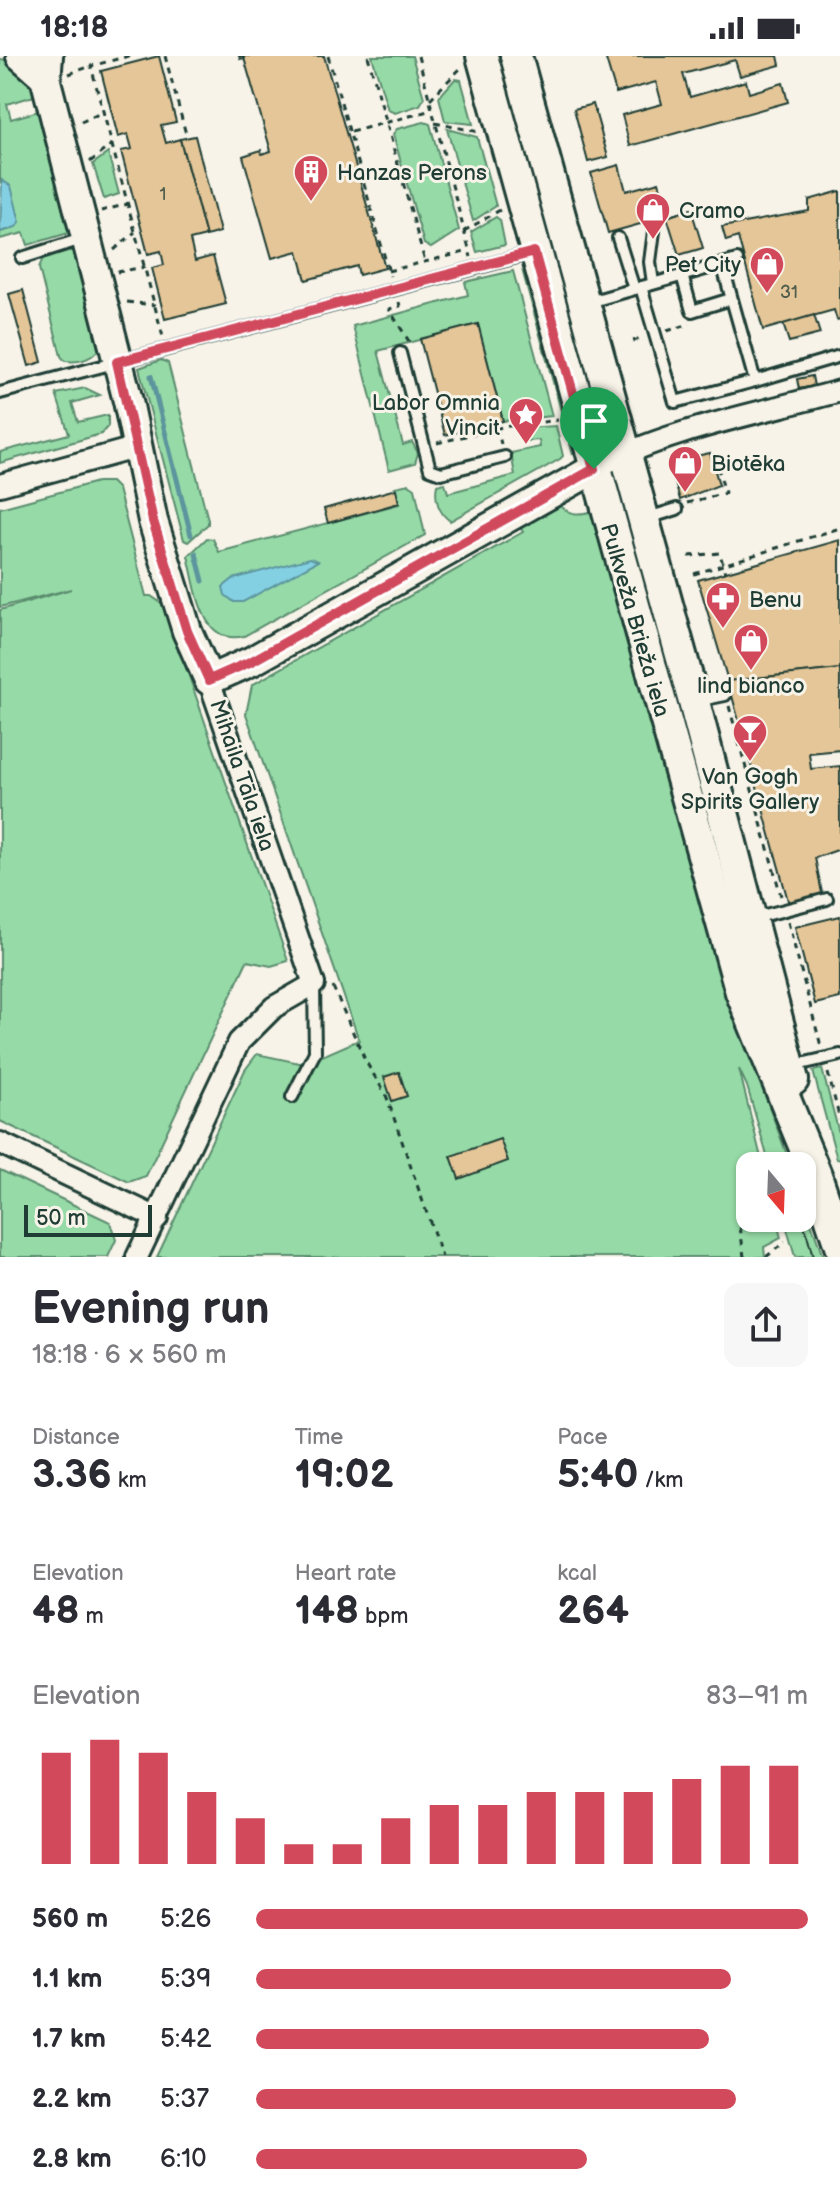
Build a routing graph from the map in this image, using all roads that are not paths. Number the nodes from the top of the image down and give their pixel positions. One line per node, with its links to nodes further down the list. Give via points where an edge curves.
1 (21, 56): 4 (street)
2 (516, 56): 16 (main road, Pulkveža Brieža iela)
3 (471, 62): 8 (main road, Pulkveža Brieža iela)
4 (52, 70): 6 (street, Mihaila Tāla iela)
5 (654, 231): 13 (lane)
6 (97, 235): 9 (lane); 19 (street, Mihaila Tāla iela)
7 (618, 238): 14 (lane)
8 (534, 252): 19 (lane); 26 (main road, Pulkveža Brieža iela)
9 (22, 258)
10 (737, 260): 11 (lane)
11 (722, 264): 12 (lane); 15 (lane)
12 (682, 275): 13 (lane); 15 (lane, via 692,311)
13 (653, 283): 14 (lane)
14 (637, 288): 16 (lane); 20 (lane, via 675,402)
15 (731, 299): 20 (lane)
16 (583, 303): 24 (main road, Pulkveža Brieža iela)
17 (400, 353): 25 (lane, via 427,473)
18 (840, 356): 20 (lane)
19 (117, 362): 22 (lane); 23 (street, Mihaila Tāla iela)
20 (755, 381)
21 (840, 391): 24 (street)
22 (0, 393)
23 (138, 447): 27 (street); 30 (street, Mihaila Tāla iela, via 169,577)
24 (624, 453): 26 (street); 29 (main road, Pulkveža Brieža iela)
25 (505, 457)
26 (594, 469): 30 (street, via 252,661); 36 (main road, Pulkveža Brieža iela)
27 (0, 485)
28 (676, 508): 29 (lane)
29 (642, 519): 32 (main road, Pulkveža Brieža iela)
30 (209, 680): 35 (street, Mihaila Tāla iela)
31 (725, 695): 32 (lane)
32 (694, 702): 34 (main road, Pulkveža Brieža iela)
33 (827, 899): 34 (lane)
34 (752, 918): 36 (main road, Pulkveža Brieža iela)
35 (322, 981): 39 (lane, via 315,1052); 43 (street, via 274,1007 239,1042)
36 (756, 989): 38 (main road, Pulkveža Brieža iela); 41 (main road, Pulkveža Brieža iela)
37 (840, 1055): 38 (lane)
38 (790, 1067): 41 (main road, Pulkveža Brieža iela)
39 (292, 1097)
40 (0, 1143): 43 (street)
41 (822, 1179): 42 (lane); 44 (main road, Pulkveža Brieža iela)
42 (840, 1204)
43 (157, 1218): 45 (street)
44 (840, 1246)
45 (137, 1257)

